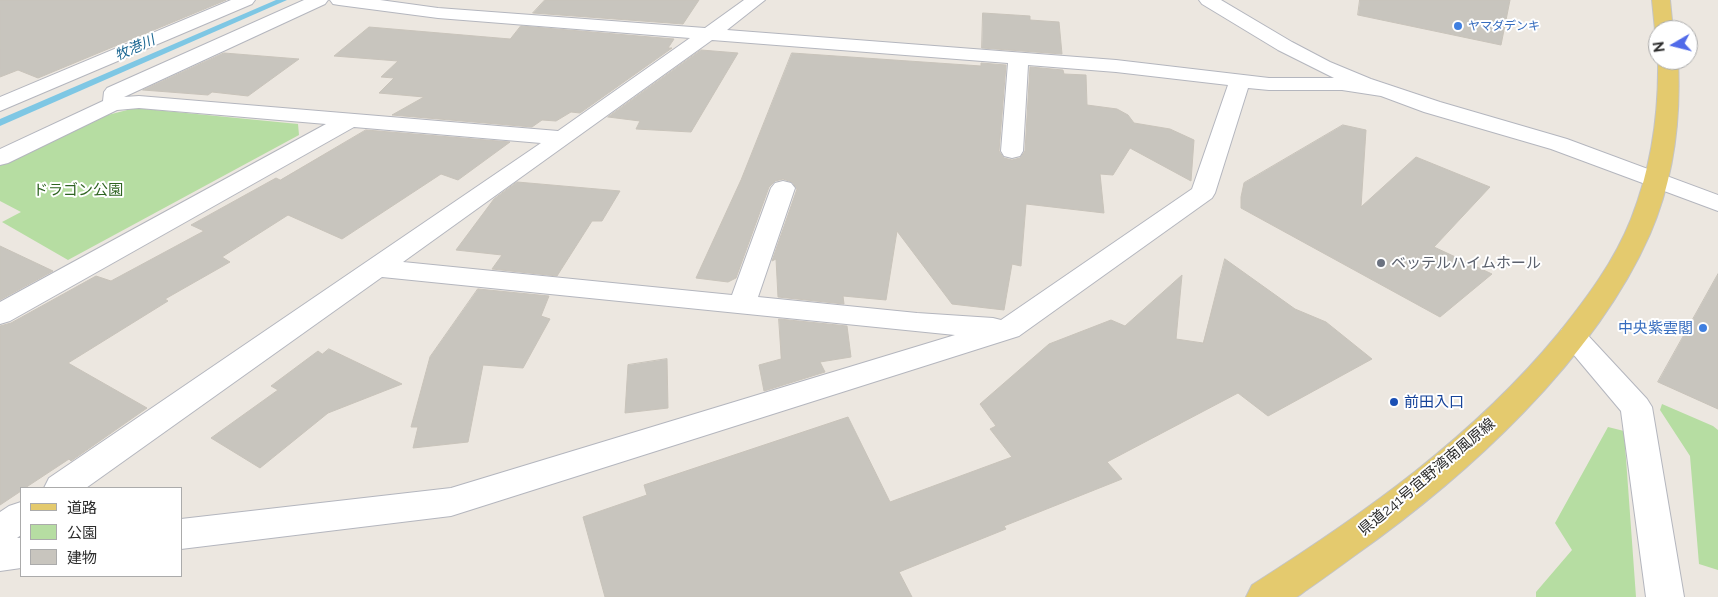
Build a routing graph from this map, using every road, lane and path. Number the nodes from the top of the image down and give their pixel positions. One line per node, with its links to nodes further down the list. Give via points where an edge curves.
1 (246, 0): 15 (street)
2 (319, 0): 16 (street, via 114,92)
3 (339, 0): 8 (street, via 438,13)
4 (756, 0): 8 (street)
5 (1208, 0): 9 (street)
6 (1661, 0): 7 (main road)
7 (1663, 20)
8 (710, 35): 10 (street); 19 (street)
9 (1285, 46): 12 (street, via 1300,66 1298,72 1277,80); 14 (street, via 1323,66)
10 (1018, 58): 12 (street); 20 (street)
11 (1668, 70): 22 (main road, 県道241号宜野湾南風原線, via 1669,100)
12 (1240, 80): 14 (street, via 1287,85 1342,84); 28 (street, via 1203,193)
13 (0, 86): 15 (street)
14 (1382, 90): 22 (street, via 1559,144)
15 (20, 96): 17 (street)
16 (112, 104): 18 (street, via 139,102); 21 (street)
17 (0, 105)
18 (348, 121): 19 (street); 27 (street)
19 (563, 138): 25 (street)
20 (1012, 151)
21 (0, 158)
22 (1656, 179): 24 (street); 29 (main road, 県道241号宜野湾南風原線, via 1642,222 1621,265)
23 (783, 188): 26 (street)
24 (1718, 204)
25 (377, 268): 26 (street); 30 (street)
26 (742, 305): 28 (street)
27 (0, 314)
28 (1009, 329): 33 (street, via 451,502)
29 (1572, 336): 36 (main road, 県道241号宜野湾南風原線, via 1503,414 1458,456 1328,557); 37 (street, via 1636,407)
30 (62, 487)
31 (20, 517): 32 (street)
32 (0, 531)
33 (182, 534)
34 (20, 552): 35 (street)
35 (0, 555)
36 (1265, 597)
37 (1665, 597)

